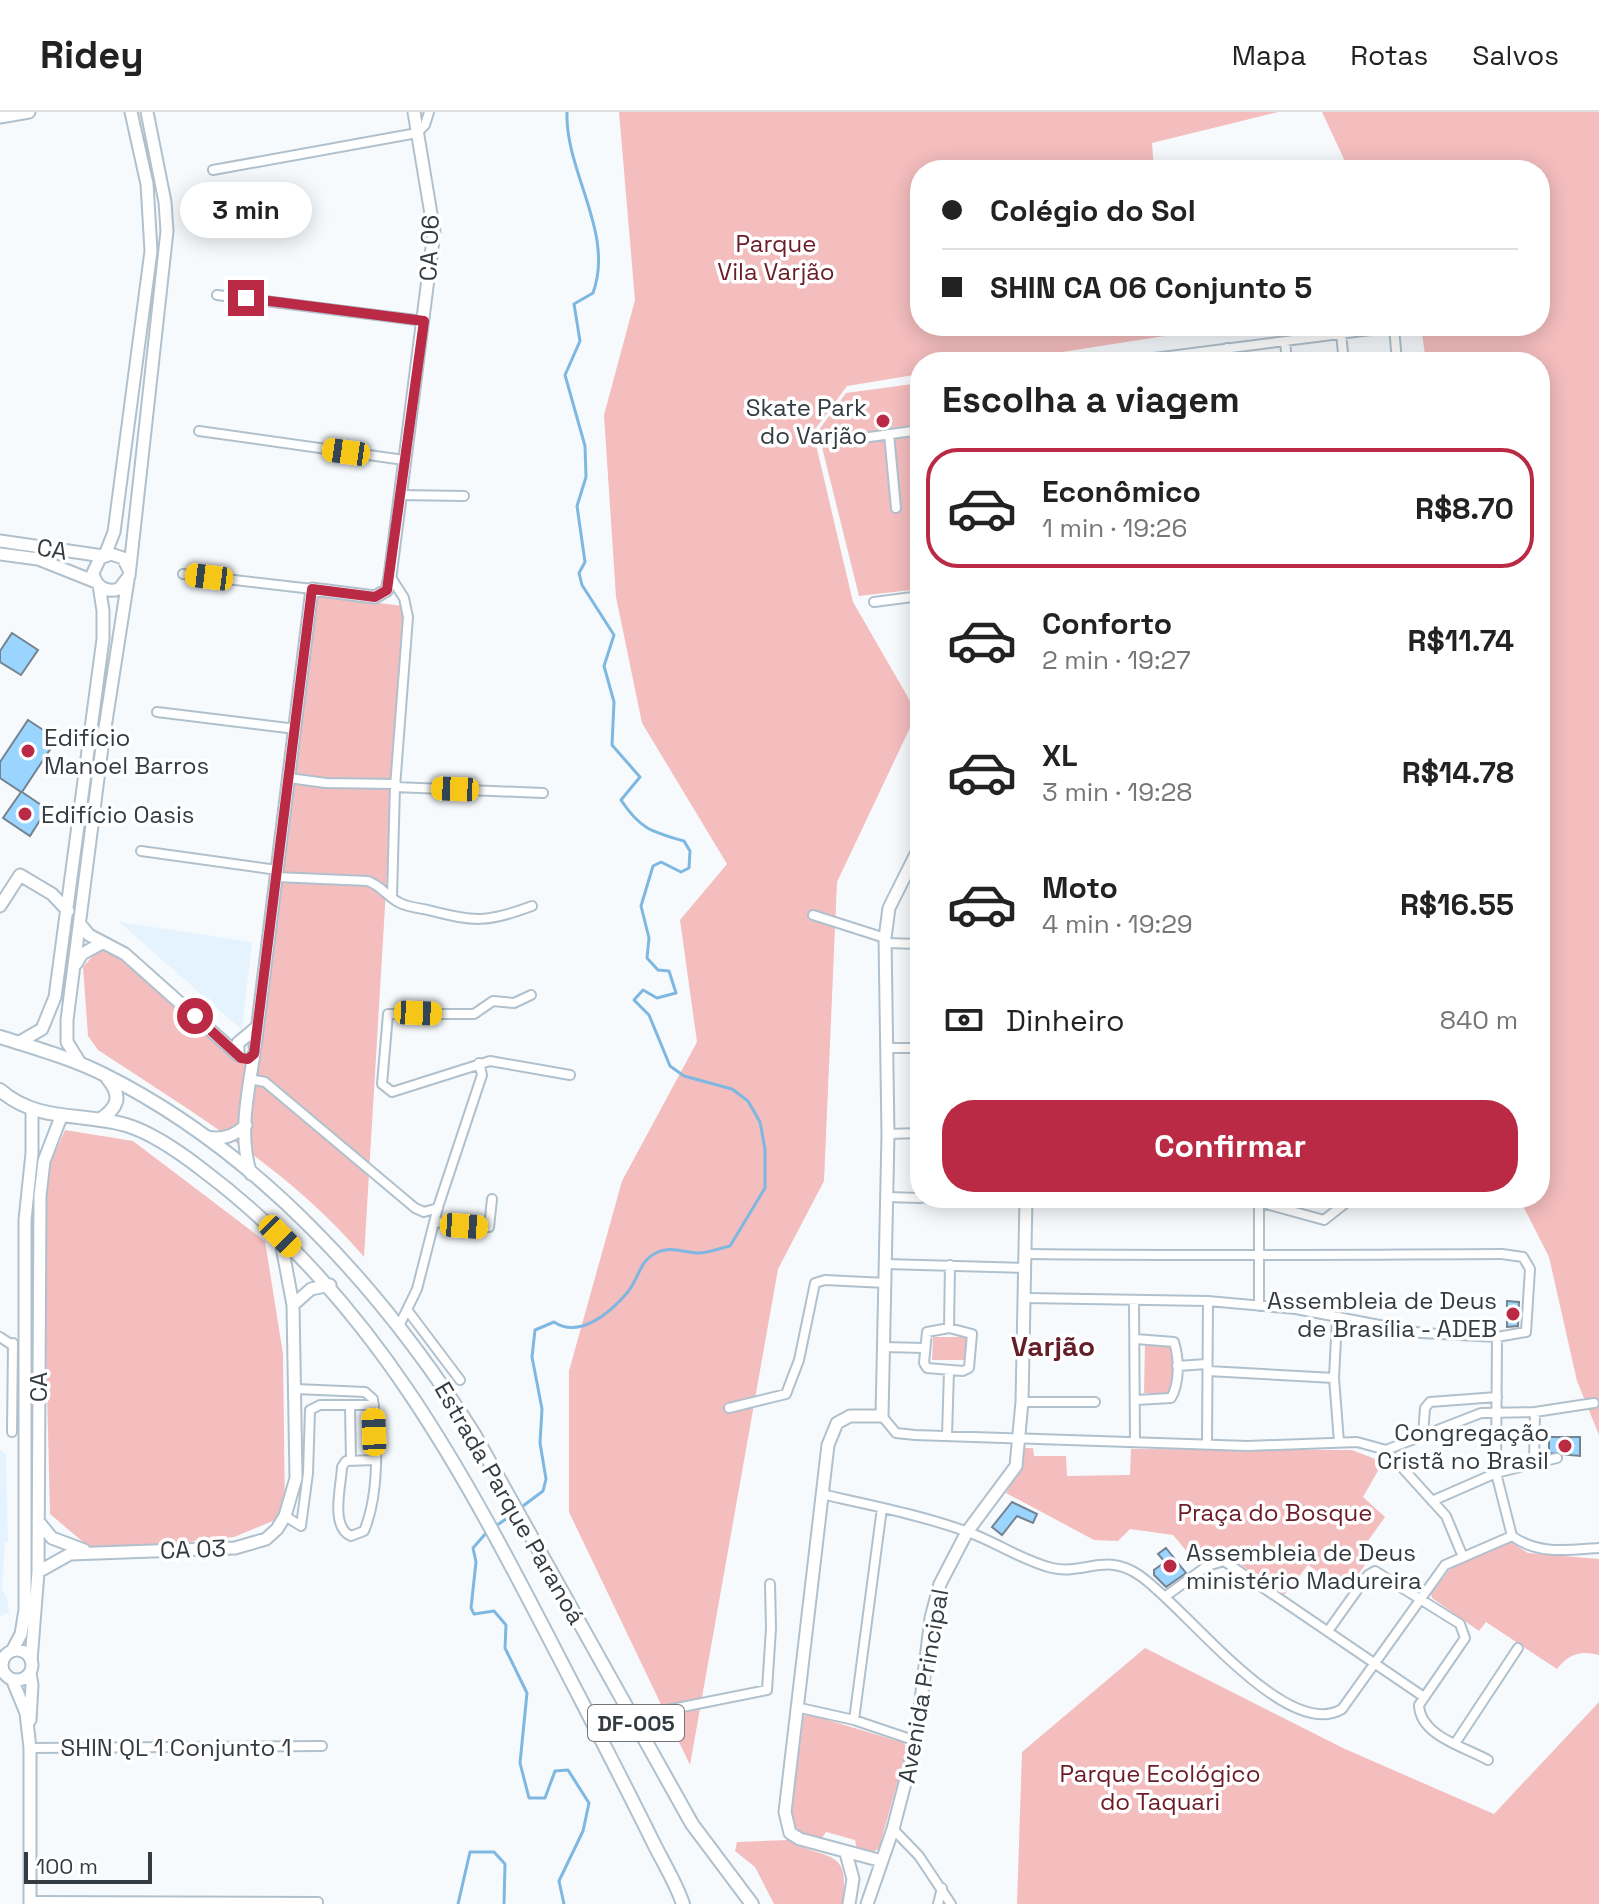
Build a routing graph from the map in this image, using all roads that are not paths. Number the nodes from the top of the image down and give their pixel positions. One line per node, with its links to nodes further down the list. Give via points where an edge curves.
1 (29, 112): 6 (street)
2 (131, 112): 27 (street, via 147,184 151,251 114,532)
3 (147, 112): 29 (street, via 167,231)
4 (414, 112): 7 (street, CA 06)
5 (429, 112): 7 (street)
6 (0, 117)
7 (417, 133): 8 (street); 10 (street, CA 06, via 434,232)
8 (213, 170)
9 (217, 295): 10 (street)
10 (424, 321): 21 (street, CA 06)
11 (1325, 336): 12 (street)
12 (1285, 341): 13 (street); 16 (street)
13 (1227, 348): 14 (street); 15 (street)
14 (1207, 352)
15 (1228, 352)
16 (1286, 352)
17 (199, 431): 21 (street)
18 (910, 431): 19 (street)
19 (889, 434): 20 (street); 24 (street)
20 (848, 440)
21 (404, 460): 22 (street, CA 06)
22 (400, 495): 23 (street); 30 (street, CA 06)
23 (464, 496)
24 (896, 508)
25 (0, 541): 27 (street, CA)
26 (0, 554): 31 (street, via 38,559)
27 (104, 555): 29 (street, via 123,558); 31 (street, via 93,567)
28 (183, 574): 32 (street)
29 (129, 575): 31 (street, via 113,590); 50 (street)
30 (390, 576): 32 (street, CA 06, via 387,590 375,597); 38 (street, via 408,617)
31 (98, 584): 43 (street, via 103,639)
32 (312, 589): 36 (street)
33 (910, 597): 34 (street)
34 (874, 602)
35 (157, 712): 36 (street)
36 (296, 729): 37 (street)
37 (289, 778): 38 (street); 42 (street)
38 (396, 786): 39 (street); 45 (street)
39 (543, 793)
40 (141, 851): 42 (street)
41 (910, 866): 52 (street, via 889,908)
42 (276, 873): 45 (street, via 368,881); 56 (street)
43 (70, 893): 44 (street); 48 (street)
44 (52, 894): 46 (street, via 20,875); 48 (street)
45 (392, 896): 47 (street, via 467,920 483,921)
46 (0, 906)
47 (532, 906)
48 (68, 911): 60 (street, via 52,1011 42,1029)
49 (813, 915): 52 (street)
50 (80, 924): 51 (street); 54 (street)
51 (102, 943): 54 (street, via 82,954); 57 (street, via 125,954)
52 (885, 943): 53 (street); 61 (street)
53 (910, 944)
54 (74, 967): 65 (street, via 66,1031)
55 (531, 995): 66 (street, via 514,1003 493,1001 474,1014 386,1016 386,1090)
56 (257, 1027): 59 (street); 63 (street)
57 (219, 1036): 59 (street); 64 (street)
58 (0, 1037): 60 (main road, Estrada Parque Paranoá / DF-005)
59 (242, 1040): 63 (street, via 251,1041); 64 (street)
60 (18, 1043): 65 (main road, Estrada Parque Paranoá / DF-005)
61 (887, 1048): 62 (street); 76 (street)
62 (910, 1048)
63 (254, 1050): 64 (street, via 245,1059); 69 (street)
64 (236, 1053)
65 (80, 1063): 67 (main road, Estrada Parque Paranoá / DF-005)
66 (479, 1063): 68 (street); 82 (street, via 482,1075)
67 (105, 1075): 73 (main road, via 118,1100); 77 (main road, Estrada Parque Paranoá / DF-005)
68 (570, 1075)
69 (250, 1079): 74 (street); 82 (street, via 265,1082 415,1208 432,1212)
70 (0, 1090): 71 (main road, Estrada Parque Paranoá / DF-005)
71 (32, 1110): 72 (main road, Estrada Parque Paranoá / DF-005); 156 (street, CA, via 24,1248 25,1610 21,1634)
72 (61, 1117): 73 (main road, Estrada Parque Paranoá / DF-005); 144 (street, CA, via 44,1161 40,1196)
73 (99, 1120): 88 (main road, Estrada Parque Paranoá / DF-005, via 149,1134 202,1169)
74 (246, 1125): 77 (street, via 219,1140); 78 (street, via 245,1159)
75 (910, 1133): 76 (street)
76 (888, 1134): 79 (street)
77 (203, 1137): 78 (main road, Estrada Parque Paranoá / DF-005)
78 (251, 1175): 103 (main road, Estrada Parque Paranoá / DF-005, via 335,1253)
79 (887, 1197): 80 (street); 91 (street)
80 (910, 1198)
81 (492, 1199): 87 (street, via 489,1227)
82 (438, 1207): 87 (street)
83 (1026, 1208): 89 (street, Avenida Principal)
84 (1259, 1208): 90 (street)
85 (1278, 1208): 86 (street, via 1324,1220)
86 (1339, 1208)
87 (434, 1222): 101 (street)
88 (280, 1236): 95 (main road, Estrada Parque Paranoá / DF-005); 99 (street)
89 (1026, 1254): 90 (street); 93 (street, Avenida Principal)
90 (1259, 1257): 100 (street); 106 (street, via 1523,1257 1530,1269 1527,1326 1524,1334)
91 (886, 1264): 92 (street); 94 (street)
92 (950, 1265): 93 (street); 104 (street)
93 (1026, 1268): 96 (street, Avenida Principal)
94 (886, 1283): 108 (street); 123 (street, via 815,1283 786,1394)
95 (330, 1285): 99 (street, via 311,1289); 176 (main road, Estrada Parque Paranoá / DF-005, via 396,1370 479,1506)
96 (1026, 1298): 97 (street); 118 (street, Avenida Principal)
97 (1134, 1301): 98 (street); 107 (street)
98 (1208, 1301): 100 (street); 111 (street)
99 (293, 1305): 115 (street)
100 (1259, 1306): 102 (street)
101 (408, 1311): 103 (street); 114 (street)
102 (1337, 1318): 106 (street, via 1421,1333); 113 (street)
103 (399, 1326): 162 (main road, Estrada Parque Paranoá / DF-005, via 443,1385 507,1491)
104 (949, 1328): 109 (street, via 930,1330); 112 (street, via 972,1334 969,1368)
105 (0, 1337): 127 (street, via 12,1344)
106 (1497, 1337): 116 (street)
107 (1136, 1339): 110 (street, via 1174,1342); 117 (street)
108 (883, 1347): 109 (street); 126 (street)
109 (924, 1348): 112 (street, via 927,1368)
110 (1177, 1366): 111 (street); 117 (street, via 1171,1398)
111 (1208, 1368): 113 (street); 132 (street)
112 (949, 1370): 129 (street)
113 (1334, 1378): 133 (street)
114 (460, 1380)
115 (296, 1389): 121 (street, via 365,1392); 143 (street, via 296,1478)
116 (1497, 1397): 124 (street); 128 (street, via 1430,1402)
117 (1136, 1400): 131 (street)
118 (1022, 1402): 119 (street); 130 (street, Avenida Principal)
119 (1095, 1402)
120 (1594, 1403): 125 (street)
121 (374, 1405): 122 (street, CA 03); 136 (street)
122 (350, 1406): 137 (street); 143 (street, CA 03, via 310,1410 301,1526)
123 (729, 1408)
124 (1497, 1411): 125 (street); 128 (street); 139 (street)
125 (1535, 1412): 138 (street)
126 (882, 1416): 129 (street, via 896,1433); 140 (street, via 850,1416 837,1423)
127 (12, 1432)
128 (1423, 1435): 134 (street)
129 (947, 1436): 130 (street)
130 (1020, 1440): 131 (street); 145 (street, Avenida Principal, via 1011,1474)
131 (1135, 1441): 132 (street)
132 (1207, 1442): 133 (street)
133 (1339, 1442): 134 (street)
134 (1386, 1450): 141 (street)
135 (1557, 1458): 138 (street)
136 (375, 1460): 137 (street); 137 (street, via 366,1525 362,1534 351,1536 339,1524 342,1467)
137 (351, 1461)
138 (1534, 1462): 139 (street)
139 (1496, 1473): 141 (street); 146 (street)
140 (821, 1494): 142 (street); 161 (street)
141 (1432, 1501): 149 (street, via 1451,1525)
142 (882, 1508): 145 (street); 163 (street)
143 (285, 1516): 148 (street, CA 03, via 266,1539 247,1546)
144 (38, 1521): 148 (street, CA 03, via 52,1538); 150 (street, CA)
145 (967, 1532): 152 (street, via 1050,1568 1109,1563 1127,1567); 165 (street, Avenida Principal, via 935,1601)
146 (1512, 1536): 147 (street, via 1545,1550); 149 (street)
147 (1599, 1548)
148 (89, 1552): 150 (street, CA 03, via 59,1559)
149 (1463, 1557): 153 (street, via 1445,1565)
150 (38, 1572): 158 (street, CA)
151 (770, 1584): 162 (street, via 767,1690)
152 (1166, 1596): 154 (street, via 1207,1566 1224,1561); 157 (street, via 1260,1688 1306,1711 1342,1709)
153 (1421, 1598): 154 (street, via 1375,1571); 157 (street); 160 (street, via 1465,1633)
154 (1328, 1631): 157 (street)
155 (1518, 1648): 166 (street)
156 (6, 1654): 158 (street, via 24,1652); 159 (street, via 2,1667)
157 (1376, 1664): 160 (street)
158 (31, 1667): 159 (street, via 24,1678); 164 (street, CA)
159 (7, 1677): 164 (street, via 23,1703)
160 (1424, 1697): 166 (street, via 1419,1710 1424,1724)
161 (795, 1707): 163 (street); 171 (street, via 786,1825 800,1839)
162 (632, 1717): 177 (main road, Estrada Parque Paranoá / DF-005, via 692,1824)
163 (854, 1720): 165 (street)
164 (29, 1728): 168 (street)
165 (916, 1741): 170 (street, Avenida Principal)
166 (1456, 1742): 169 (street)
167 (322, 1746): 168 (street, SHIN QL 1 Conjunto 1)
168 (30, 1748): 174 (street)
169 (1488, 1760)
170 (893, 1829): 172 (street, Avenida Principal); 173 (street)
171 (846, 1853): 172 (street); 178 (street, via 853,1879)
172 (882, 1861): 179 (street, Avenida Principal)
173 (942, 1888): 180 (street); 181 (street)
174 (30, 1902): 175 (street)
175 (318, 1902)
176 (683, 1904)
177 (752, 1904)
178 (849, 1904)
179 (867, 1904)
180 (938, 1904)
181 (951, 1904)

